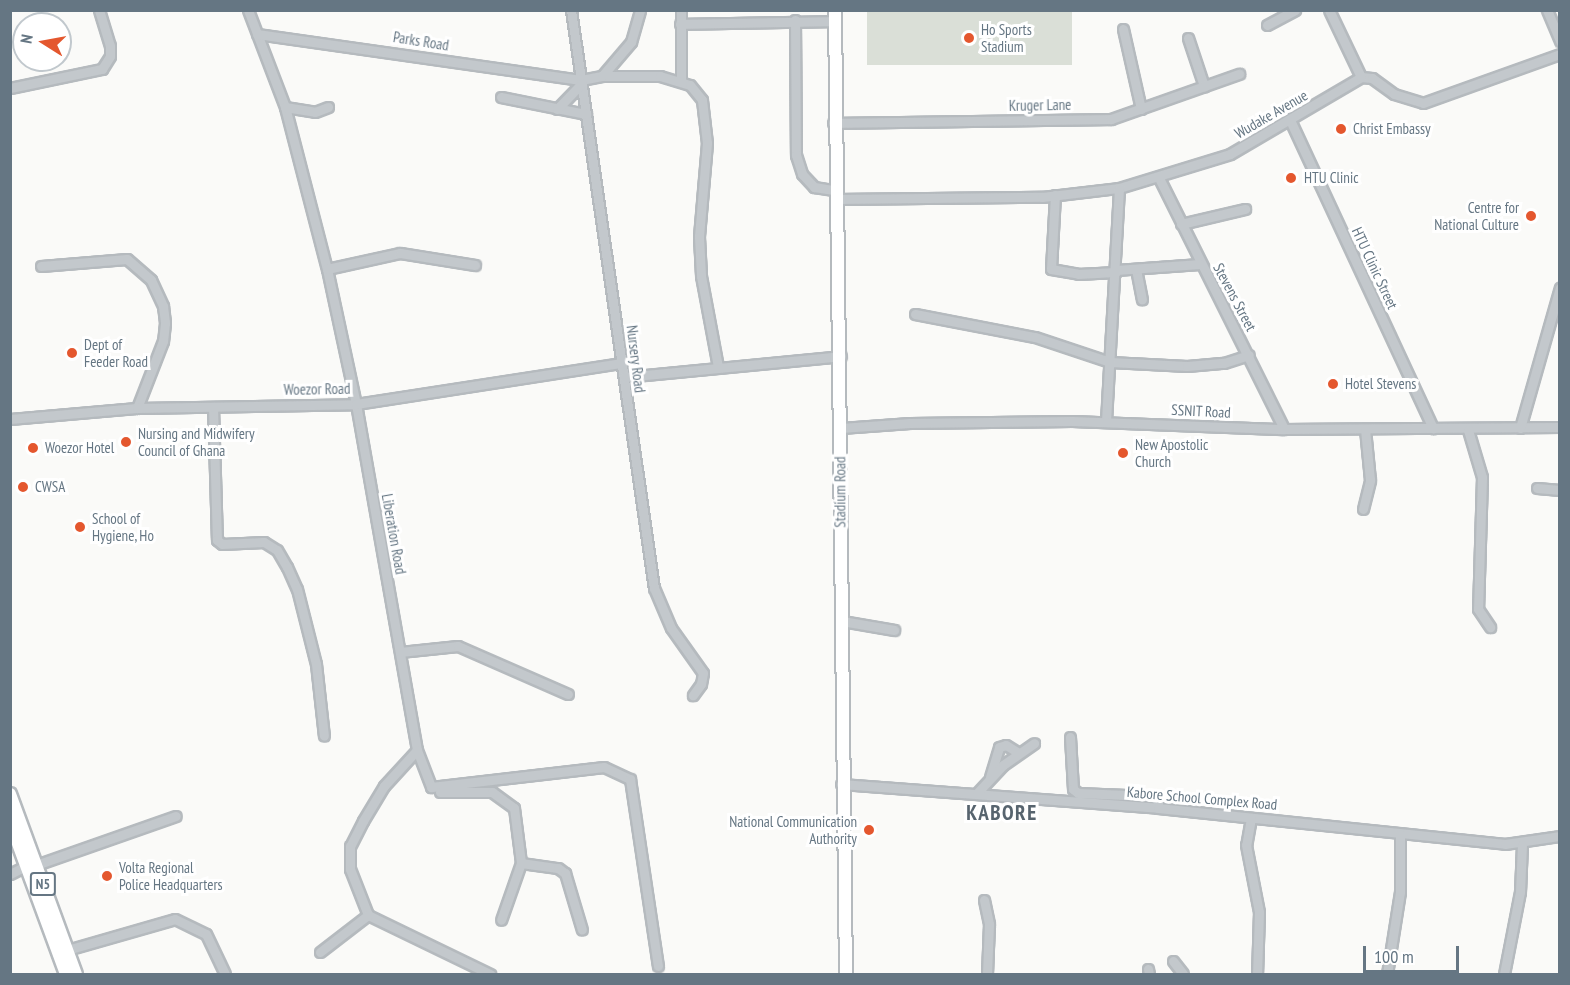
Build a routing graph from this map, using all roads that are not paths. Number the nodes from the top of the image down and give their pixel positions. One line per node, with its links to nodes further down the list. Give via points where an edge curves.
1 (99, 10): 24 (street, via 110,46 110,56 102,69)
2 (248, 10): 14 (street, Liberation Road)
3 (571, 10): 22 (street, Nursery Road)
4 (640, 10): 19 (street, via 631,42)
5 (681, 10): 11 (street)
6 (1295, 10): 12 (street)
7 (1329, 10): 20 (street)
8 (1547, 10): 16 (street)
9 (835, 16): 10 (street); 32 (main road, Stadium Road)
10 (795, 20): 11 (street); 35 (street, via 796,155 801,174 814,187)
11 (680, 24): 21 (street)
12 (1267, 25)
13 (1123, 29): 29 (street)
14 (257, 34): 22 (street, Parks Road); 26 (street, Liberation Road)
15 (1188, 38): 23 (street)
16 (1560, 41)
17 (1560, 54): 20 (street, via 1423,103 1394,94 1372,78)
18 (1239, 74): 23 (street, Kruger Lane)
19 (602, 76): 21 (street, Parks Road); 22 (street, Parks Road)
20 (1362, 77): 31 (street, Wudake Avenue)
21 (681, 80): 52 (street, via 699,92 702,100 706,143 699,237 701,276)
22 (581, 81): 28 (street); 30 (street, Nursery Road)
23 (1204, 86): 29 (street, Kruger Lane)
24 (10, 88)
25 (501, 98): 28 (street)
26 (285, 107): 27 (street, via 315,112); 42 (street, Liberation Road)
27 (328, 107)
28 (557, 109): 30 (street)
29 (1142, 109): 32 (street, Kruger Lane, via 1102,119)
30 (586, 114): 51 (street, Nursery Road)
31 (1290, 120): 33 (street, Wudake Avenue, via 1243,148); 61 (street, HTU Clinic Street)
32 (833, 123): 35 (main road, Stadium Road)
33 (1159, 178): 34 (street, Wudake Avenue); 38 (street, Stevens Street)
34 (1119, 188): 36 (street, Wudake Avenue); 44 (street)
35 (834, 194): 36 (street, Wudake Avenue); 49 (main road, Stadium Road)
36 (1055, 195): 44 (street, via 1051,269 1078,274)
37 (1245, 209): 38 (street)
38 (1182, 224): 39 (street, Stevens Street)
39 (1200, 264): 43 (street); 48 (street, Stevens Street)
40 (474, 265): 42 (street, via 400,253)
41 (41, 266): 56 (street, via 128,259 151,280 163,306 165,323 163,341)
42 (327, 269): 54 (street, Liberation Road)
43 (1136, 269): 44 (street); 46 (street)
44 (1116, 271): 50 (street)
45 (1560, 288): 62 (street)
46 (1142, 299)
47 (915, 314): 50 (street, via 1035,337)
48 (1248, 355): 50 (street, via 1224,363 1187,366); 63 (street, Stevens Street)
49 (841, 356): 52 (street); 60 (main road, Stadium Road)
50 (1110, 362): 58 (street)
51 (622, 363): 53 (street, Nursery Road); 54 (street, Woezor Road)
52 (718, 367): 53 (street)
53 (624, 378): 74 (street, Nursery Road, via 654,588 671,628 703,673)
54 (356, 404): 55 (street, Woezor Road); 72 (street, Liberation Road)
55 (213, 407): 56 (street, Woezor Road); 75 (street, via 217,540 222,544 264,542 277,550 287,567 297,589 316,664)
56 (137, 408): 57 (street, Woezor Road)
57 (10, 419)
58 (1106, 421): 60 (street, SSNIT Road, via 920,422); 63 (street, SSNIT Road)
59 (1560, 427): 62 (street, SSNIT Road)
60 (841, 428): 69 (main road, Stadium Road)
61 (1433, 428): 64 (street, SSNIT Road); 65 (street, SSNIT Road)
62 (1521, 428): 65 (street, SSNIT Road)
63 (1284, 429): 64 (street, SSNIT Road)
64 (1365, 429): 68 (street, via 1370,480)
65 (1468, 430): 70 (street, via 1482,477 1478,609)
66 (1537, 488): 67 (street)
67 (1560, 490)
68 (1363, 509)
69 (842, 621): 71 (street); 81 (main road, Stadium Road)
70 (1490, 627)
71 (894, 630)
72 (400, 652): 73 (street, via 458,646); 78 (street, Liberation Road)
73 (568, 694)
74 (693, 696)
75 (324, 736)
76 (1070, 737): 85 (street, via 1073,789 1078,793 1151,796 1158,800)
77 (1034, 742): 79 (street)
78 (417, 750): 82 (street, Liberation Road); 96 (street, via 384,786 350,846 350,868)
79 (1018, 753): 80 (street); 80 (street, via 1006,745 999,747)
80 (990, 780): 83 (street)
81 (841, 784): 83 (street, Kabore School Complex Road); 109 (main road, Stadium Road)
82 (430, 787): 92 (street, via 442,792 492,792 506,799 514,808); 103 (street, via 604,767 630,779)
83 (977, 793): 85 (street, Kabore School Complex Road)
84 (10, 794): 93 (main road, N5)
85 (1158, 808): 87 (street, Kabore School Complex Road)
86 (176, 816): 93 (street)
87 (1251, 818): 89 (street, Kabore School Complex Road); 112 (street, via 1246,845 1259,912)
88 (10, 822): 93 (main road, N5)
89 (1400, 834): 91 (street, Kabore School Complex Road); 113 (street, via 1400,892)
90 (1560, 836): 91 (street, Kabore School Complex Road)
91 (1522, 844): 114 (street, via 1521,892)
92 (521, 863): 97 (street); 98 (street, via 558,868 565,873)
93 (31, 866): 94 (street); 99 (main road, N5); 104 (main road, N5)
94 (10, 874)
95 (984, 900): 110 (street, via 989,924)
96 (368, 915): 100 (street); 102 (street)
97 (501, 920)
98 (582, 930)
99 (67, 950): 105 (main road, N5); 106 (street, via 175,919 206,934)
100 (320, 952)
101 (1173, 961): 111 (street)
102 (471, 963): 107 (street); 108 (street)
103 (658, 966)
104 (66, 975)
105 (76, 975)
106 (225, 975)
107 (469, 975)
108 (490, 975)
109 (846, 975)
110 (987, 975)
111 (1183, 975)
112 (1257, 975)
113 (1387, 975)
114 (1503, 975)

